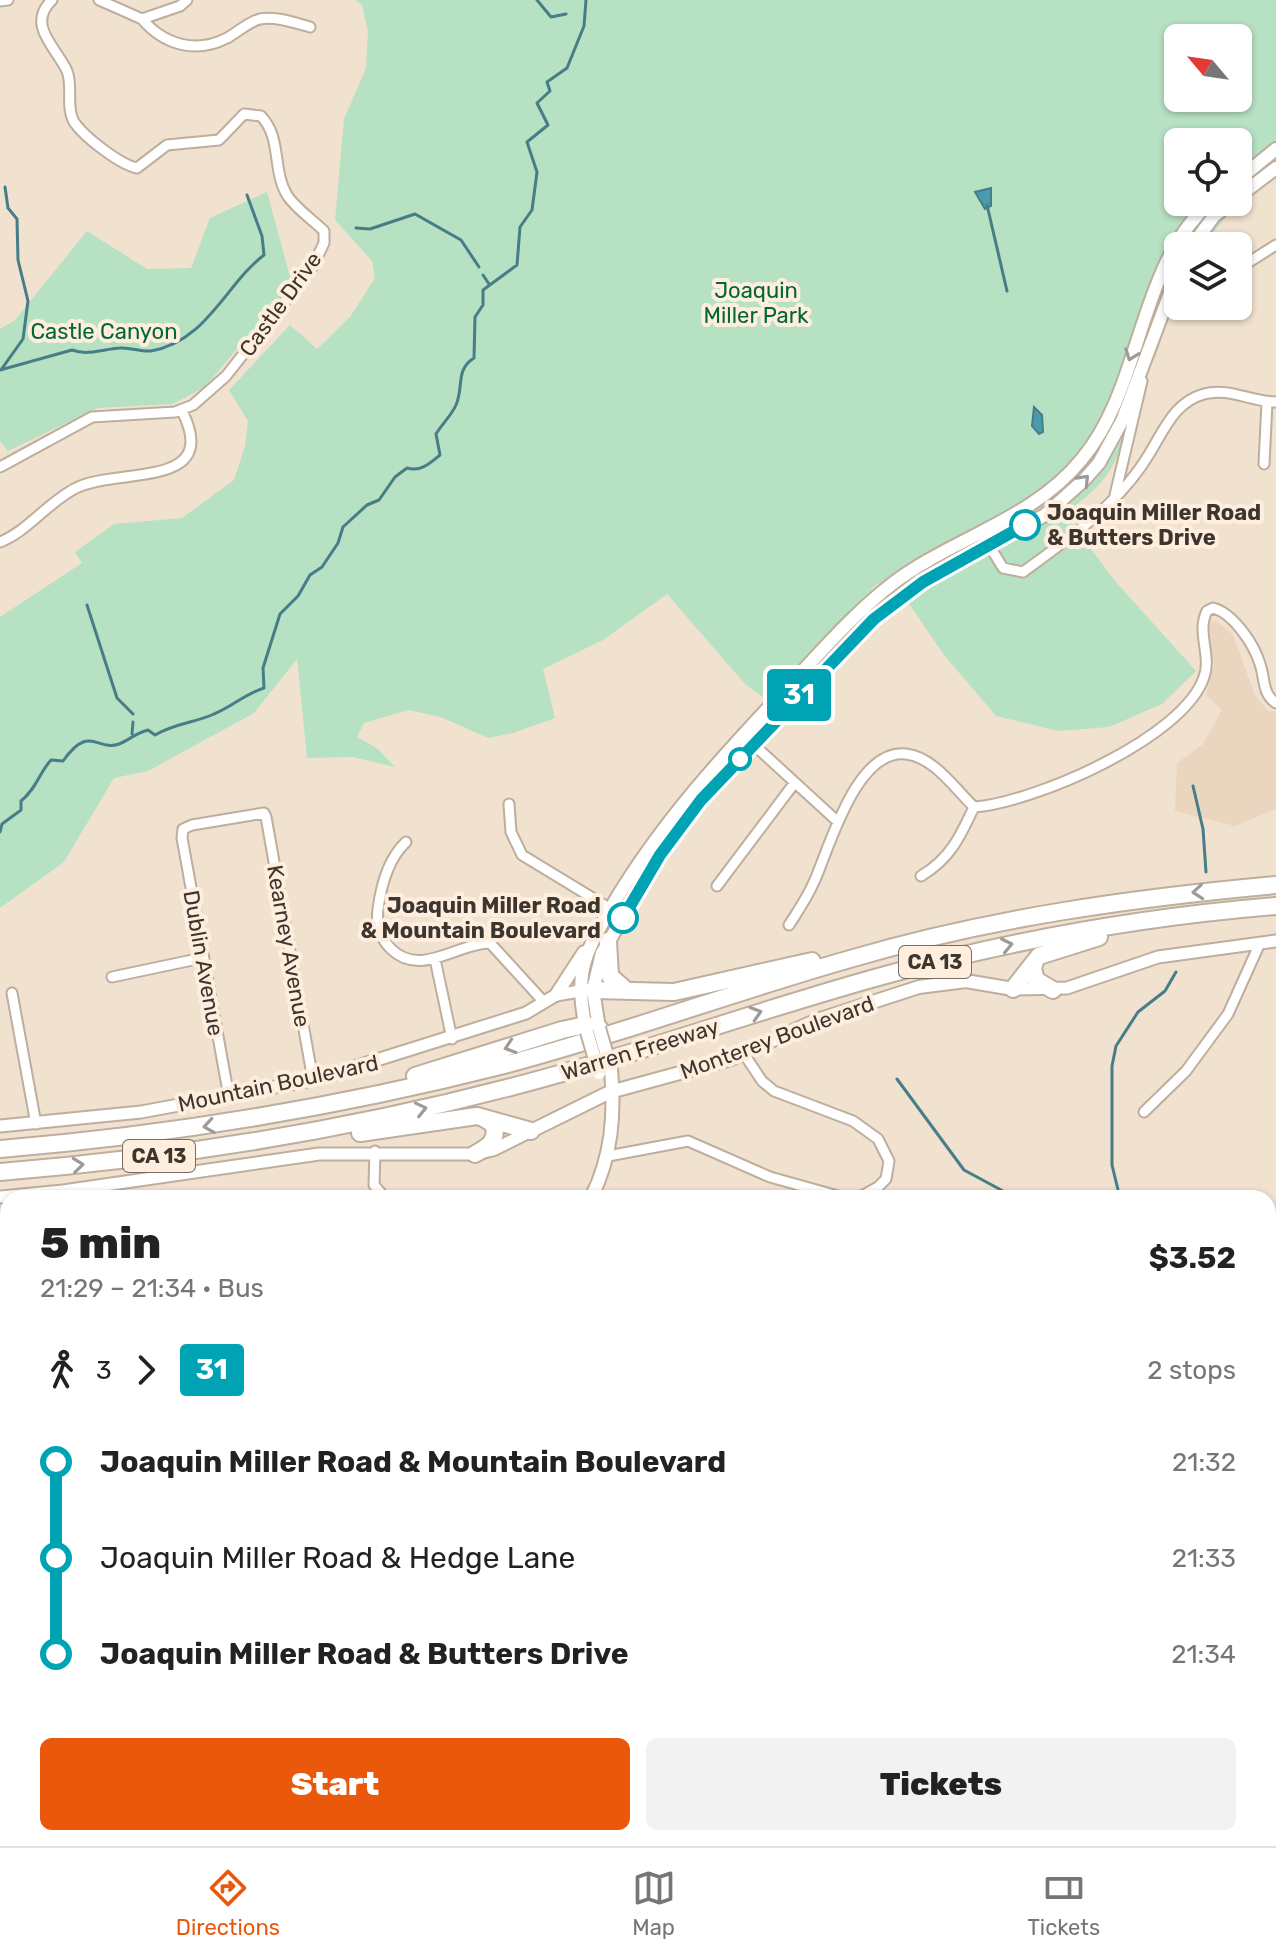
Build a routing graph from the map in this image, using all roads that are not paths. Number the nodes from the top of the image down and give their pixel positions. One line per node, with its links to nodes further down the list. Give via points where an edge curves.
1 (8, 0): 4 (street)
2 (99, 0): 6 (street)
3 (187, 0): 6 (street)
4 (0, 1)
5 (47, 1): 20 (street, Castle Drive, via 43,34 68,73 72,119 125,166 137,168 167,145 219,140 244,114 261,116 274,138 280,181 288,197 324,231 313,266 226,376)
6 (142, 19): 7 (street, via 163,38 196,47 213,45 259,19)
7 (310, 27)
8 (1276, 149): 10 (main road)
9 (1276, 168): 11 (main road)
10 (1252, 169)
11 (1252, 186)
12 (1198, 216): 15 (main road, via 1173,247)
13 (1276, 245): 14 (street)
14 (1252, 260)
15 (1157, 282): 16 (street); 24 (main road, one-way to 24, via 1099,435 1060,483)
16 (1164, 284)
17 (1164, 313): 18 (main road)
18 (1152, 340): 23 (street); 26 (main road, one-way to 18, via 1045,515 1099,463 1122,421)
19 (1271, 402): 21 (street); 23 (street, via 1217,392 1186,403 1169,417 1143,464)
20 (182, 411): 22 (street, via 92,417); 25 (street, via 192,439 178,466 159,473 94,479)
21 (1264, 464)
22 (0, 467)
23 (1114, 498): 26 (street, via 1081,530 1023,572 1003,568)
24 (981, 532): 26 (street); 28 (main road, via 893,583 849,622)
25 (0, 542)
26 (988, 545): 28 (main road, via 923,582 874,619)
27 (1276, 703): 31 (street, via 1266,692 1257,654 1228,615 1213,608 1202,626 1205,676 1185,708 1167,723 1124,752 1041,792)
28 (748, 740): 29 (street); 40 (main road, via 691,791 647,848); 41 (main road, via 660,855)
29 (793, 785): 33 (street); 37 (street)
30 (509, 804): 40 (street, via 511,832 522,855)
31 (974, 807): 33 (street, via 923,760 891,755 872,770); 35 (street, via 956,846 940,865)
32 (264, 813): 47 (street, Dublin Avenue, via 183,829); 61 (street, Kearney Avenue)
33 (837, 821): 42 (street, via 814,883)
34 (406, 842): 48 (street, via 381,888 379,929 396,954 415,961)
35 (921, 876)
36 (1276, 885): 49 (highway, Warren Freeway / CA 13, one-way to 49, via 1098,904)
37 (717, 886)
38 (1276, 906): 39 (highway, Warren Freeway / CA 13)
39 (1250, 908): 46 (highway, via 1082,941); 70 (highway, Warren Freeway / CA 13, one-way to 39, via 581,1068 956,956 1096,927)
40 (610, 910): 41 (street); 43 (main road)
41 (624, 917): 43 (main road)
42 (789, 925)
43 (603, 937): 53 (main road); 55 (highway, via 613,982); 56 (main road)
44 (1276, 941): 45 (street, Monterey Boulevard)
45 (1260, 943): 52 (street, Monterey Boulevard, via 1158,957 1093,982); 64 (street, via 1228,1014 1186,1071)
46 (1039, 956): 51 (highway); 52 (highway, via 1033,975)
47 (202, 958): 50 (street); 63 (street, Dublin Avenue)
48 (435, 959): 57 (street, via 490,943); 59 (street)
49 (849, 959): 55 (highway, via 827,957 687,990); 65 (highway, Warren Freeway / CA 13, via 505,1064)
50 (112, 977)
51 (1013, 989): 52 (street, Monterey Boulevard); 60 (main road, Monterey Boulevard, via 966,981 931,984 830,1015)
52 (1053, 990)
53 (586, 991): 55 (highway); 56 (street, Mountain Boulevard); 58 (main road)
54 (12, 993): 67 (street)
55 (640, 993)
56 (556, 995): 57 (street, Mountain Boulevard)
57 (543, 1001): 59 (street, Mountain Boulevard, via 526,1013)
58 (590, 1028): 62 (main road, bridge); 65 (highway, one-way to 65)
59 (452, 1039): 61 (street, Mountain Boulevard)
60 (744, 1054): 62 (main road, Monterey Boulevard); 80 (street, via 774,1091 853,1121 878,1139 889,1161 886,1179)
61 (313, 1080): 63 (street, Mountain Boulevard)
62 (610, 1092): 69 (main road, Monterey Boulevard); 74 (main road)
63 (229, 1097): 67 (street, Mountain Boulevard)
64 (1144, 1112)
65 (286, 1113): 71 (highway, Warren Freeway / CA 13, one-way to 71)
66 (477, 1116): 69 (highway); 70 (highway, via 342,1135); 73 (highway, via 490,1120 495,1134 491,1144)
67 (36, 1124): 68 (street, Mountain Boulevard)
68 (0, 1126)
69 (531, 1131): 73 (street, Monterey Boulevard)
70 (318, 1132): 75 (highway, Warren Freeway / CA 13, one-way to 70, via 144,1159)
71 (0, 1149)
72 (375, 1151): 73 (street, Monterey Boulevard); 76 (street, Monterey Boulevard, via 319,1154); 77 (street)
73 (475, 1154)
74 (608, 1156): 78 (main road); 79 (street, via 688,1141 770,1177)
75 (0, 1172)
76 (70, 1190)
77 (378, 1190)
78 (594, 1190)
79 (817, 1190)
80 (874, 1190)

